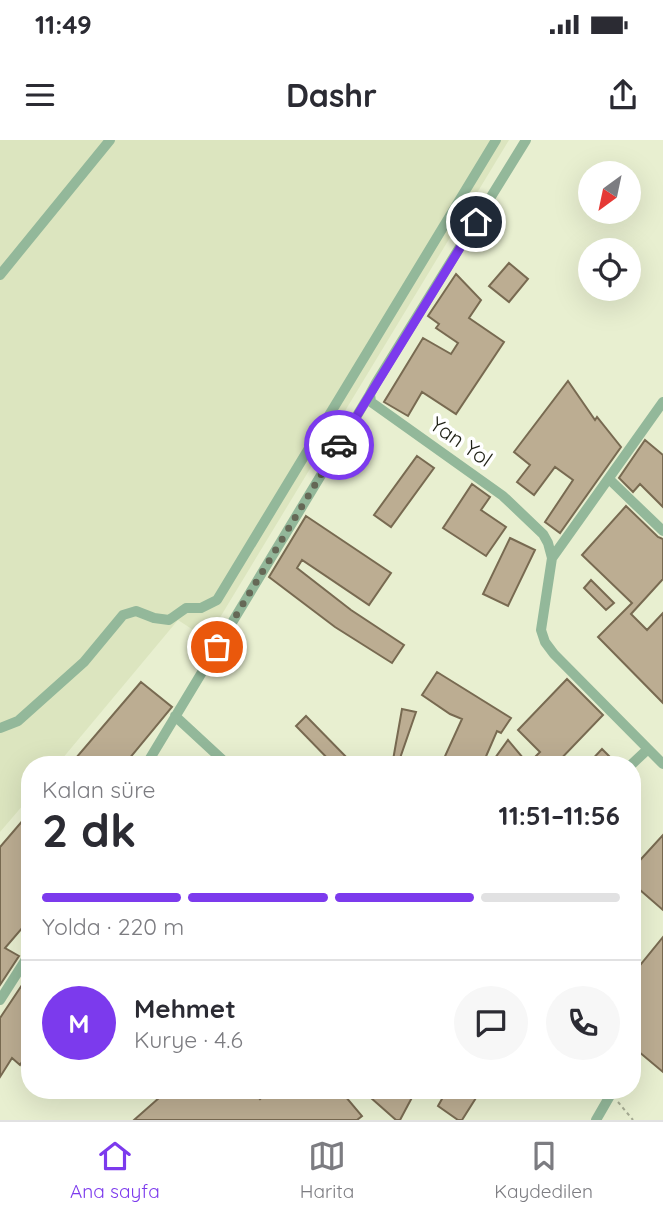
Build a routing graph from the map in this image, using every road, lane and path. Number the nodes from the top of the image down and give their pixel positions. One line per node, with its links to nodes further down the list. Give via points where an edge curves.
1 (110, 140): 4 (street)
2 (496, 140): 11 (street, via 217,600 201,608 186,608 169,620 135,611 123,615 83,662 18,721)
3 (526, 140): 5 (street)
4 (0, 275)
5 (370, 394): 9 (street, Yan Yol, via 379,410 512,503 543,534); 10 (street)
6 (663, 402): 7 (street)
7 (609, 479): 8 (street); 9 (street)
8 (663, 531)
9 (552, 558): 12 (street, via 542,616 545,642)
10 (176, 716): 13 (street); 14 (street)
11 (0, 728)
12 (648, 749): 15 (street); 16 (street)
13 (152, 756)
14 (218, 756)
15 (641, 756)
16 (663, 765)
17 (21, 967): 18 (street)
18 (0, 1000)
19 (606, 1099): 21 (street)
20 (615, 1099): 22 (path)
21 (596, 1120)
22 (633, 1120)

